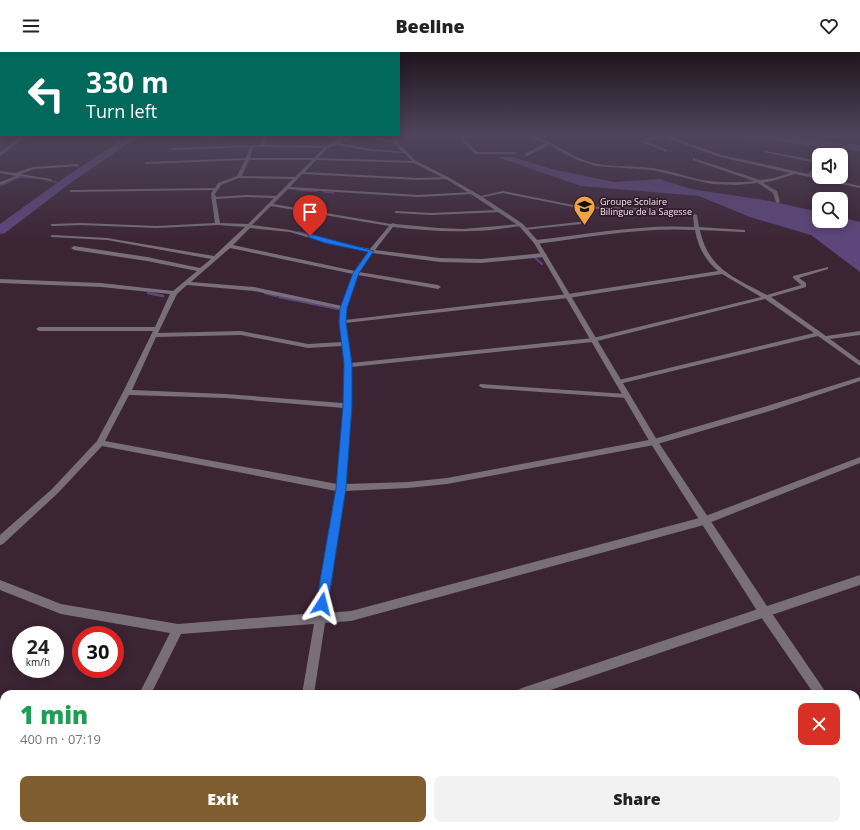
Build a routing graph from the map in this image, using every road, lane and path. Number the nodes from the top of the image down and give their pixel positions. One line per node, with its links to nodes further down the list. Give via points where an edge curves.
1 (27, 170): 11 (street)
2 (242, 170): 14 (street)
3 (306, 170): 13 (street)
4 (432, 170): 15 (street)
5 (659, 170): 17 (street, via 703,181)
6 (727, 170): 17 (street)
7 (787, 170): 10 (street)
8 (813, 170): 12 (street)
9 (0, 172): 11 (street)
10 (795, 172): 12 (street); 17 (street, via 778,179)
11 (16, 175): 16 (street); 18 (street)
12 (810, 175): 19 (street)
13 (300, 176): 14 (street); 15 (street); 20 (street)
14 (239, 177): 21 (street, via 224,181)
15 (447, 178): 23 (street)
16 (50, 180)
17 (758, 181): 26 (street, via 775,192)
18 (0, 184)
19 (860, 187)
20 (287, 188): 23 (street, via 418,196); 24 (street)
21 (216, 189): 22 (street); 25 (street)
22 (71, 191)
23 (475, 195): 28 (street); 29 (street, via 503,192 578,207)
24 (278, 197): 25 (street); 27 (street)
25 (214, 198): 34 (street)
26 (778, 202)
27 (270, 205): 35 (street); 36 (street)
28 (498, 211): 30 (street, via 439,214); 37 (street)
29 (686, 211)
30 (396, 212)
31 (695, 215): 38 (street)
32 (579, 223): 37 (street)
33 (52, 224): 34 (street, via 157,227)
34 (218, 224): 36 (street)
35 (393, 224): 37 (street, via 463,230); 44 (street)
36 (249, 226): 42 (street); 44 (street, via 290,231)
37 (523, 227): 41 (street)
38 (697, 228): 39 (street); 41 (street, via 630,230); 49 (street, via 704,252 710,261)
39 (743, 231)
40 (52, 236): 46 (street, via 108,239)
41 (536, 242): 45 (street)
42 (229, 246): 46 (street); 50 (street)
43 (74, 248): 48 (street)
44 (371, 251): 45 (street, via 456,261); 50 (street)
45 (544, 256): 55 (street)
46 (215, 258): 48 (street)
47 (826, 268): 56 (street, via 795,277 804,286)
48 (201, 270): 52 (street)
49 (724, 272): 55 (street); 56 (street)
50 (356, 273): 53 (street); 57 (street)
51 (0, 281): 54 (street, via 107,285)
52 (186, 282): 54 (street); 57 (street, via 254,290)
53 (438, 287)
54 (174, 293): 60 (street)
55 (568, 296): 58 (street); 63 (street)
56 (766, 297): 62 (street); 63 (street)
57 (344, 308): 58 (street)
58 (342, 322): 64 (street)
59 (39, 329): 60 (street)
60 (156, 332): 64 (street, via 241,333 308,346); 70 (street)
61 (860, 333): 62 (street)
62 (822, 336): 66 (street); 68 (street)
63 (593, 340): 65 (street); 68 (street)
64 (346, 344): 65 (street)
65 (348, 364): 72 (street)
66 (860, 364)
67 (860, 379): 73 (street)
68 (619, 382): 71 (street)
69 (483, 386): 71 (street)
70 (127, 392): 72 (street, via 226,396); 74 (street)
71 (627, 396): 73 (street)
72 (347, 406): 76 (street)
73 (654, 442): 76 (street, via 447,481); 77 (street)
74 (100, 443): 76 (street); 78 (street, via 55,492)
75 (860, 460): 77 (street)
76 (341, 488): 82 (street)
77 (704, 521): 81 (street); 82 (street, via 350,616)
78 (0, 541)
79 (860, 580): 81 (street)
80 (0, 585): 83 (street, via 61,610)
81 (765, 613): 86 (street); 87 (street)
82 (320, 618): 83 (street); 85 (street)
83 (178, 629): 84 (street)
84 (147, 690)
85 (309, 690)
86 (534, 690)
87 (818, 690)

